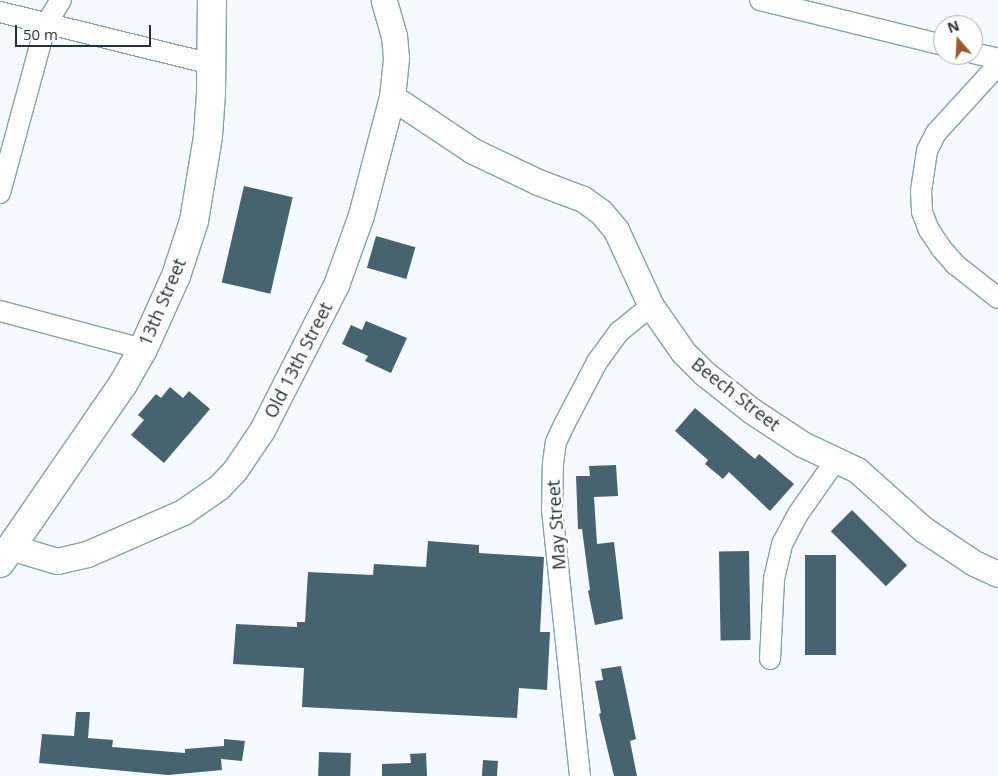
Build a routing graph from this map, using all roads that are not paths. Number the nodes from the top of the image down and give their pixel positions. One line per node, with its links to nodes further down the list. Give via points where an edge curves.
1 (61, 0): 7 (street)
2 (212, 0): 11 (main road, 13th Street)
3 (384, 0): 13 (street, Old 13th Street, via 395,43)
4 (760, 0): 5 (street)
5 (782, 3): 8 (street)
6 (0, 12): 7 (street)
7 (46, 24): 11 (street); 14 (street)
8 (933, 43)
9 (983, 55): 10 (street)
10 (998, 59)
11 (212, 64): 18 (main road, 13th Street, via 208,136 194,221 176,276)
12 (998, 65): 15 (street, via 936,132 927,152 921,191 922,212 941,248 956,265)
13 (392, 97): 16 (street, Beech Street, via 473,151 583,199 601,212 616,230); 20 (street, Old 13th Street, via 361,215 336,285 262,430 235,470 219,487 183,512 87,554 57,560)
14 (0, 193)
15 (998, 298)
16 (651, 306): 19 (street, Beech Street, via 683,352 704,373 752,411 802,444); 23 (street, May Street, via 619,332 598,362 556,442 552,509)
17 (0, 310): 18 (street)
18 (143, 349): 20 (main road, 13th Street, via 103,414)
19 (836, 460): 21 (street, Beech Street, via 857,470 923,530 974,563); 22 (street, via 798,514 782,544 774,579)
20 (5, 555)
21 (998, 574)
22 (770, 659)
23 (580, 776)

